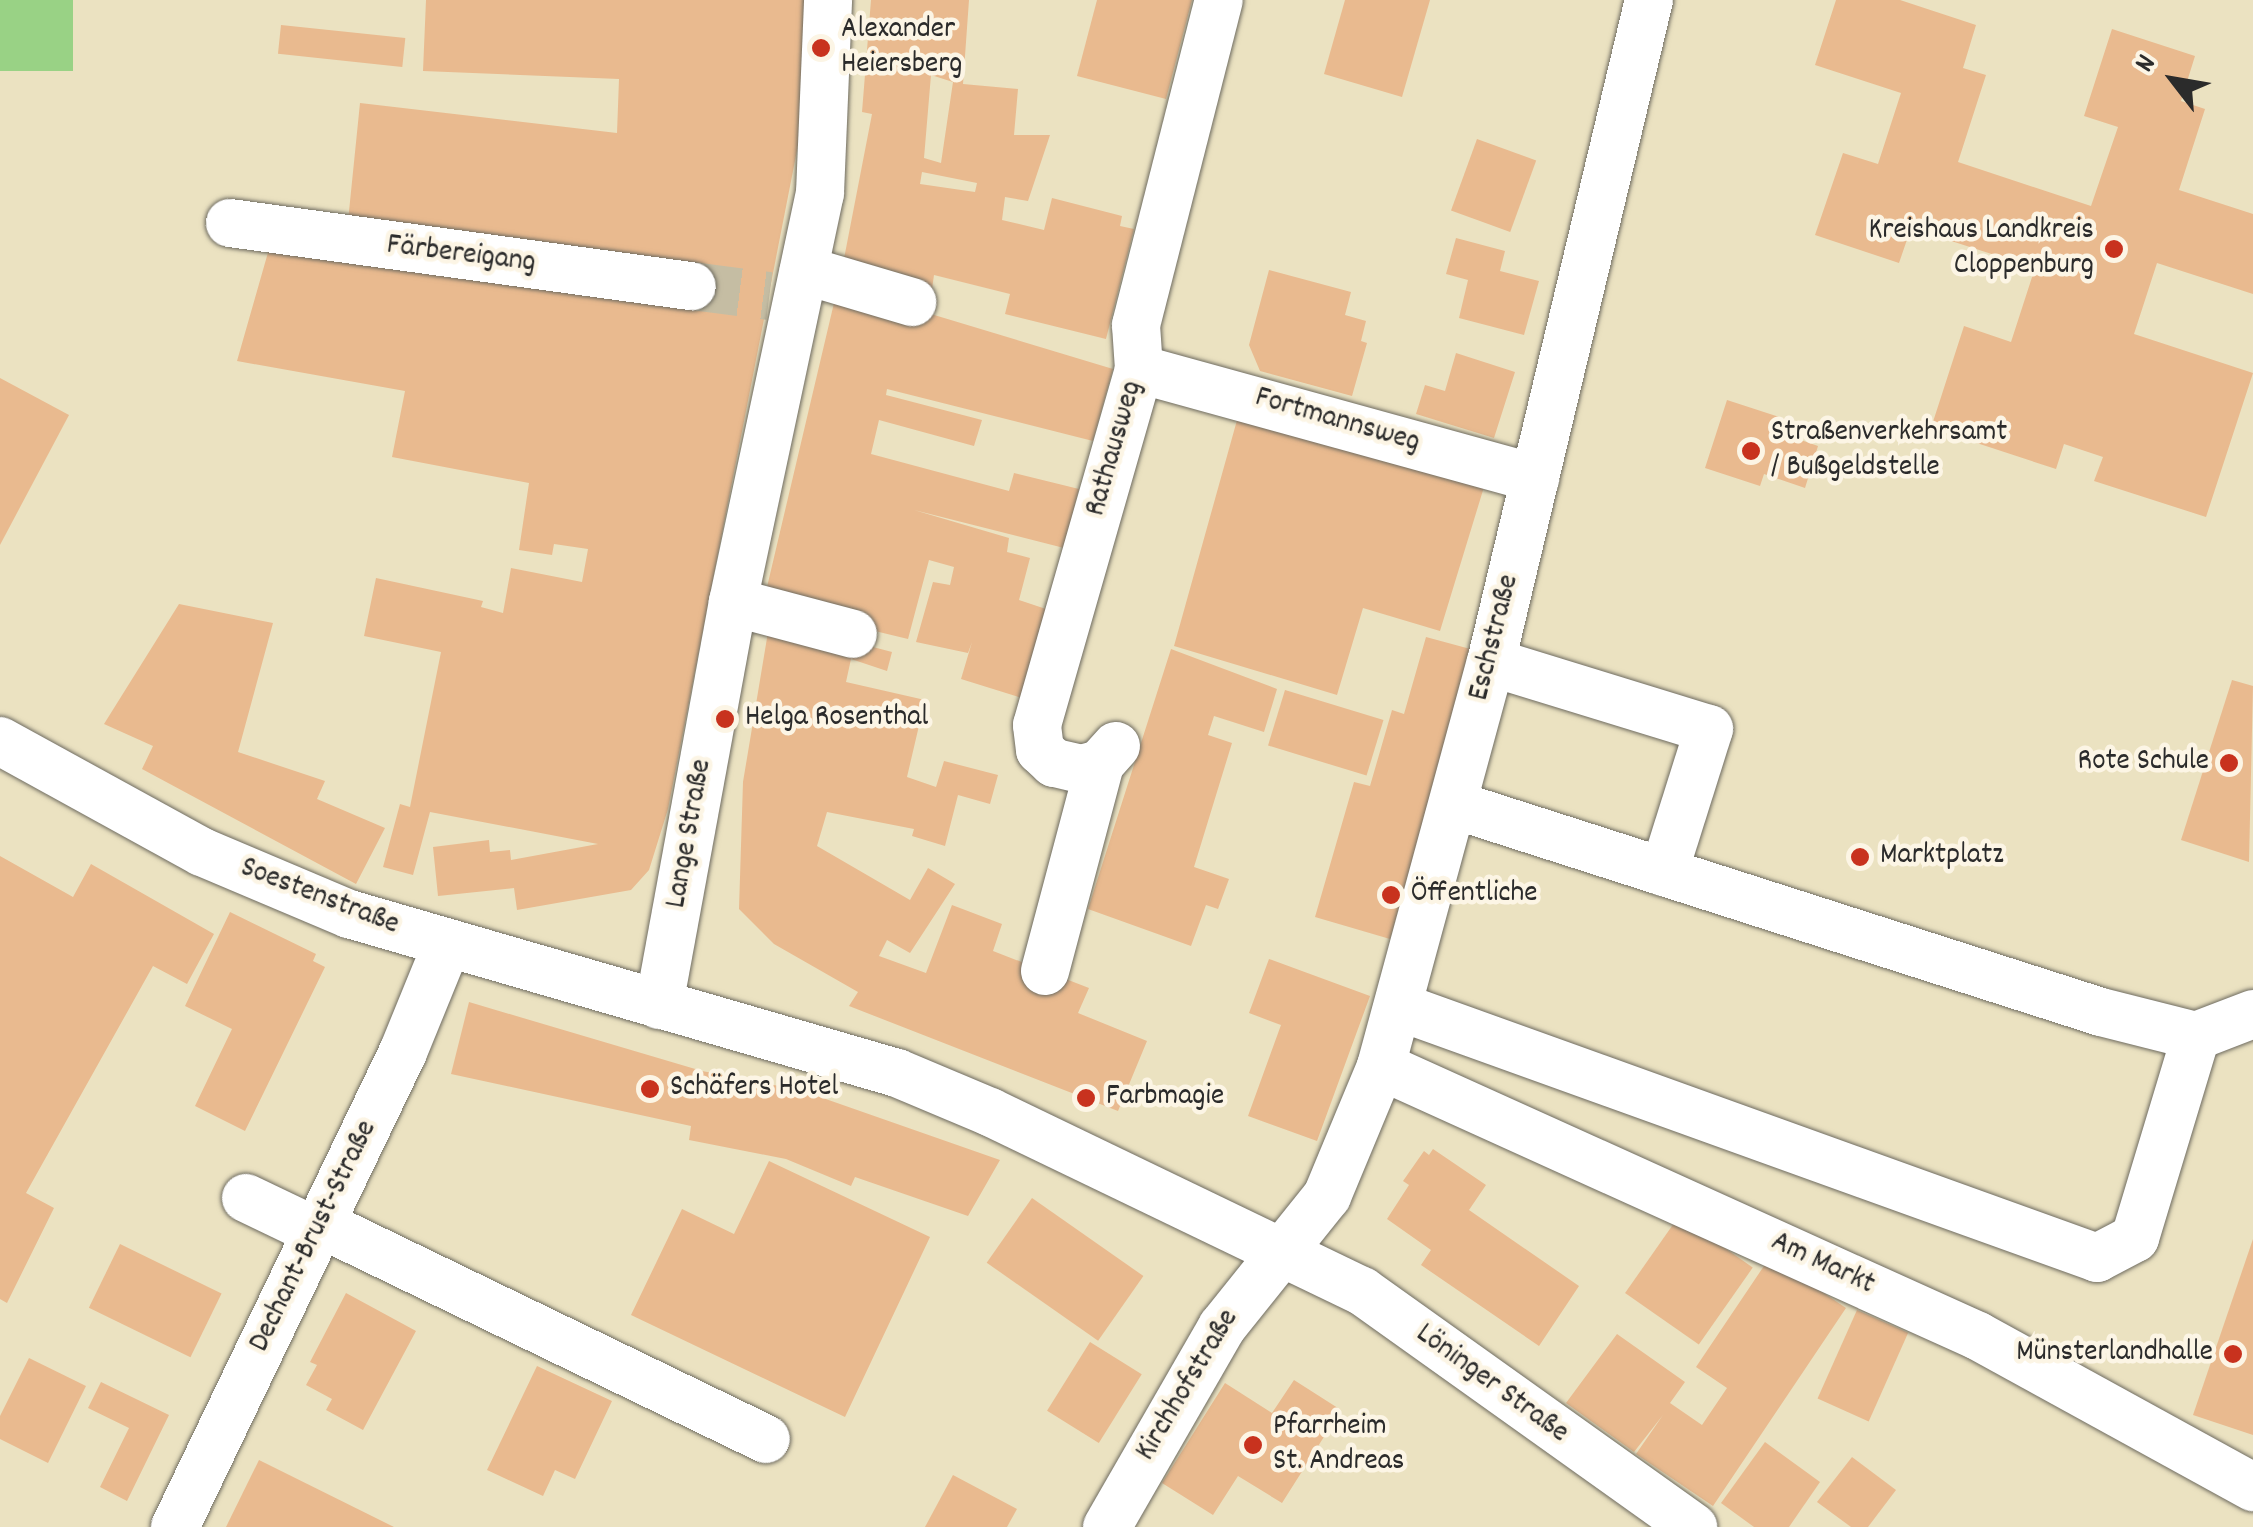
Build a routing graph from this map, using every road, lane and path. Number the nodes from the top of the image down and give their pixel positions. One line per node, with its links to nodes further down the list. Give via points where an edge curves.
1 (828, 0): 6 (street, Lange Straße, via 820,193)
2 (1219, 0): 8 (street, Rathausweg, via 1136,325)
3 (1648, 0): 9 (street, Eschstraße)
4 (230, 224): 5 (street, Färbereigang)
5 (692, 286)
6 (790, 289): 7 (street); 10 (street, Lange Straße)
7 (912, 302)
8 (1139, 368): 9 (street, Fortmannsweg); 17 (street, Rathausweg, via 1037,726 1040,750 1054,763 1081,769 1108,755)
9 (1535, 478): 12 (street, Eschstraße)
10 (732, 602): 11 (street); 18 (street, Lange Straße)
11 (853, 634)
12 (1491, 662): 14 (street, Eschstraße); 15 (street, via 1709,729)
13 (0, 741): 16 (street, Soestenstraße, via 202,852 349,914)
14 (1454, 805): 15 (street); 19 (street, Eschstraße)
15 (1664, 872): 21 (street)
16 (447, 944): 18 (street, Soestenstraße); 24 (street, Dechant-Brust-Straße)
17 (1045, 971)
18 (659, 1005): 25 (street, via 897,1073)
19 (1400, 1007): 21 (street, via 2097,1258 2135,1238); 22 (street, Eschstraße)
20 (2253, 1014): 21 (street)
21 (2196, 1036)
22 (1381, 1066): 25 (street, Eschstraße, via 1345,1162); 27 (street, Am Markt, via 1978,1336)
23 (246, 1198): 24 (street)
24 (319, 1228): 26 (street); 28 (street, Dechant-Brust-Straße)
25 (1283, 1254): 29 (street, Kirchhofstraße, via 1222,1327); 30 (street, Löninger Straße, via 1375,1299)
26 (766, 1439)
27 (2253, 1487)
28 (175, 1527)
29 (1107, 1527)
30 (1693, 1527)

